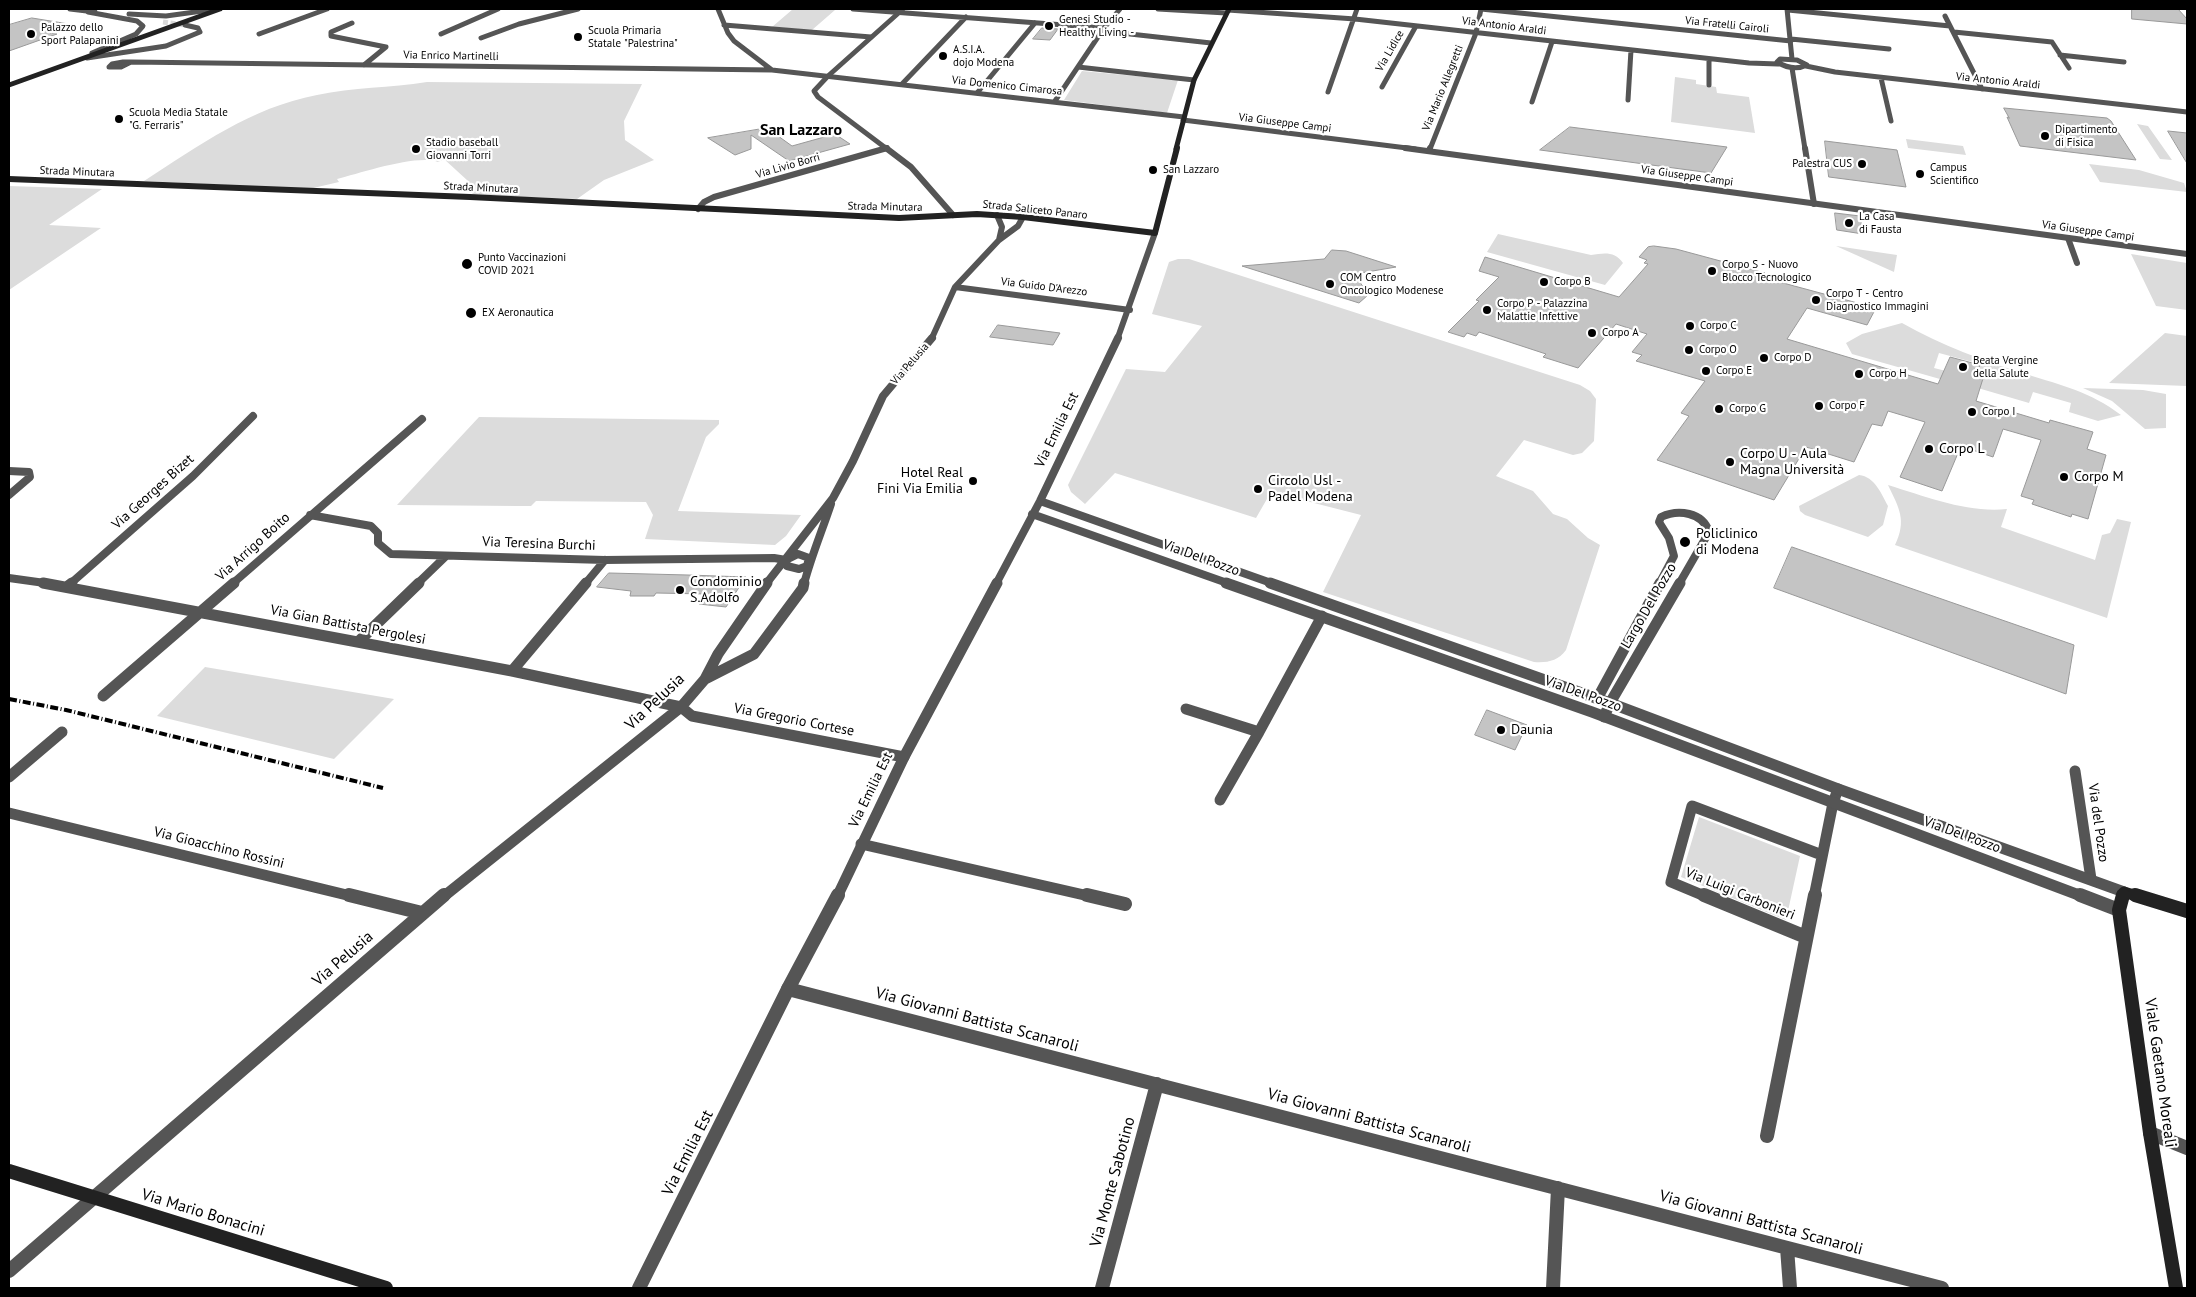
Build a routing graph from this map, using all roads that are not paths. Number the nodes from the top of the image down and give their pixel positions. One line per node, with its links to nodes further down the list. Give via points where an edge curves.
1 (70, 9): 16 (street)
2 (219, 9): 17 (street, via 166,16); 25 (main road)
3 (327, 9): 32 (street)
4 (498, 9): 33 (street)
5 (578, 9): 35 (street, via 519,24)
6 (718, 9): 26 (street)
7 (853, 9): 13 (street)
8 (1120, 9): 29 (street)
9 (1158, 9): 15 (street, Via Antonio Araldi)
10 (1357, 9): 21 (street)
11 (1481, 9): 20 (street, Via Fratelli Cairoli); 31 (street, Via Mario Allegretti)
12 (1558, 9): 20 (street)
13 (901, 10): 19 (street); 34 (street)
14 (1788, 10): 28 (street); 37 (street)
15 (1228, 11): 21 (street, Via Antonio Araldi); 39 (main road, Via Emilia Est)
16 (88, 12): 17 (street); 43 (street, via 137,21 143,26 136,34)
17 (96, 12): 22 (street)
18 (1945, 16): 28 (street)
19 (966, 17): 24 (street); 59 (street)
20 (1556, 17): 37 (street, Via Fratelli Cairoli)
21 (1355, 20): 27 (street, Via Antonio Araldi); 64 (street)
22 (162, 22)
23 (352, 23): 50 (street, via 331,32 331,36 386,47)
24 (1035, 23): 29 (street); 65 (street)
25 (183, 24): 36 (street, via 200,31); 36 (street, via 143,39 138,44 153,47); 43 (main road)
26 (724, 25): 34 (street); 55 (street, via 734,41)
27 (1416, 26): 31 (street, Via Antonio Araldi); 62 (street, Via Lidice)
28 (1950, 26): 30 (street)
29 (1104, 29): 39 (street); 52 (street)
30 (1954, 32): 42 (street, via 2052,42); 63 (street)
31 (1476, 33): 38 (street, Via Antonio Araldi); 73 (street, Via Mario Allegretti)
32 (259, 34)
33 (441, 34)
34 (871, 37): 56 (street)
35 (481, 38)
36 (186, 39): 46 (street, via 162,47)
37 (1791, 41): 40 (street, Via Fratelli Cairoli); 45 (street)
38 (1552, 42): 41 (street, Via Antonio Araldi); 68 (street)
39 (1211, 43): 58 (main road, Via Emilia Est)
40 (1888, 49)
41 (1631, 50): 44 (street, Via Antonio Araldi); 66 (street)
42 (2060, 55): 48 (street); 54 (street)
43 (85, 56): 46 (main road)
44 (1709, 59): 49 (street, Via Antonio Araldi); 61 (street)
45 (1792, 59): 49 (street, Via Antonio Araldi, via 1778,60); 51 (street, Via Antonio Araldi, via 1804,62)
46 (71, 62): 60 (main road)
47 (131, 62): 50 (street, Via Enrico Martinelli)
48 (2124, 62)
49 (1778, 64): 53 (street, Via Antonio Araldi)
50 (364, 65): 55 (street, Via Enrico Martinelli)
51 (1806, 66): 53 (street, Via Antonio Araldi); 57 (street, Via Antonio Araldi)
52 (1078, 67): 58 (street); 67 (street)
53 (1792, 68): 75 (street)
54 (2069, 68)
55 (772, 70): 56 (street)
56 (828, 76): 59 (street, Via Domenico Cimarosa); 72 (street, via 814,90 818,97)
57 (1881, 78): 63 (street, Via Antonio Araldi); 71 (street)
58 (1194, 80): 70 (main road, Via Emilia Est)
59 (902, 84): 65 (street, Via Domenico Cimarosa)
60 (9, 85)
61 (1709, 85)
62 (1382, 87)
63 (1982, 89): 69 (street, Via Antonio Araldi)
64 (1328, 92)
65 (977, 93): 67 (street, Via Domenico Cimarosa)
66 (1628, 100)
67 (1055, 101): 70 (street, Via Domenico Cimarosa)
68 (1532, 102)
69 (2187, 112)
70 (1183, 118): 73 (street, Via Giuseppe Campi); 80 (main road, Via Emilia Est, via 1183,130)
71 (1891, 120)
72 (887, 148): 76 (street, Via Livio Borri, via 714,197); 77 (street, via 911,167)
73 (1429, 151): 75 (street, Via Giuseppe Campi)
74 (9, 179): 76 (main road, Strada Minutara)
75 (1814, 204): 81 (street, Via Giuseppe Campi)
76 (698, 209): 77 (main road, Strada Minutara, via 900,218)
77 (953, 215): 78 (main road, Strada Saliceto Panaro)
78 (997, 215): 79 (main road, Strada Saliceto Panaro); 82 (street, via 1002,222)
79 (1023, 217): 80 (main road, Strada Saliceto Panaro); 82 (street, Via Pelusia, via 1018,226)
80 (1155, 233): 86 (street, Via Emilia Est)
81 (2068, 238): 83 (street, Via Giuseppe Campi); 84 (street)
82 (999, 240): 85 (street, Via Pelusia)
83 (2187, 254)
84 (2077, 263)
85 (955, 287): 86 (street, Via Guido D'Arezzo); 91 (street, Via Pelusia, via 932,339 883,396)
86 (1130, 310): 92 (street, Via Emilia Est)
87 (253, 416): 102 (street, Via Georges Bizet, via 193,476)
88 (422, 419): 94 (street, Via Arrigo Boito)
89 (9, 471): 90 (street, via 29,472 30,477)
90 (9, 495)
91 (833, 498): 98 (street, Via Pelusia); 99 (street, Via Pelusia)
92 (1040, 501): 93 (street, Via Emilia Est); 96 (street, Via Del Pozzo)
93 (1032, 514): 100 (street, Via Del Pozzo); 118 (street, Via Emilia Est)
94 (310, 515): 95 (street, Via Teresina Burchi, via 371,526 378,533 378,543 391,554); 104 (street, Via Arrigo Boito)
95 (446, 556): 97 (street, Via Teresina Burchi); 106 (street)
96 (1194, 556): 100 (street, Via del Pozzo); 103 (street, Via Del Pozzo)
97 (605, 560): 98 (street, Via Teresina Burchi); 107 (street)
98 (786, 560): 99 (street, via 787,566 794,569); 108 (street, Via Pelusia, via 718,654)
99 (809, 563): 108 (street, Via Pelusia, via 803,588 754,654)
100 (1183, 567): 105 (street, Via Del Pozzo)
101 (9, 578): 102 (street, Via Gian Battista Pergolesi)
102 (68, 586): 104 (street, Via Gian Battista Pergolesi)
103 (1330, 605): 105 (street); 110 (street, Via Del Pozzo)
104 (202, 612): 106 (street, Via Gian Battista Pergolesi); 109 (street, Via Arrigo Boito)
105 (1322, 616): 114 (street, Via Del Pozzo); 117 (street)
106 (359, 642): 107 (street, Via Gian Battista Pergolesi)
107 (512, 671): 112 (street, Via Gian Battista Pergolesi)
108 (705, 679): 112 (street, Via Pelusia)
109 (103, 696)
110 (1597, 699): 111 (street, Via Del Pozzo); 111 (street, Largo Del Pozzo, via 1674,556 1669,538 1658,522 1661,517 1674,512 1697,518 1709,527 1709,532); 114 (street, Via del Pozzo)
111 (1610, 703): 115 (street, Largo Del Pozzo); 121 (street, Via Del Pozzo)
112 (681, 707): 118 (street, Via Gregorio Cortese, via 692,716); 132 (street, Via Pelusia)
113 (1186, 709): 117 (street)
114 (1592, 712): 115 (street, Via Del Pozzo)
115 (1604, 717): 123 (street, Via Del Pozzo)
116 (62, 732): 120 (street)
117 (1259, 732): 122 (street)
118 (904, 757): 125 (street, Via Emilia Est)
119 (2075, 770): 127 (street, Via del Pozzo)
120 (9, 777)
121 (1838, 789): 123 (street, Via Luigi Carbonieri); 127 (street, Via Del Pozzo)
122 (1220, 800)
123 (1833, 803): 126 (street, Via Luigi Carbonieri); 130 (street, Via Del Pozzo)
124 (9, 813): 132 (street, Via Gioacchino Rossini)
125 (861, 844): 129 (street, Via Emilia Est); 134 (street, Via Emilia Est)
126 (1822, 855): 133 (street, Via Luigi Carbonieri); 133 (street, Via Luigi Carbonieri, via 1692,806 1671,882)
127 (2091, 879): 128 (street, Via Del Pozzo)
128 (2124, 892): 130 (main road, Viale Gaetano Moreali); 131 (main road)
129 (1125, 904)
130 (2119, 910): 136 (main road, Viale Gaetano Moreali)
131 (2187, 911)
132 (422, 913): 141 (street, Via Pelusia)
133 (1806, 937): 137 (street, Via Luigi Carbonieri)
134 (788, 989): 135 (street, Via Giovanni Battista Scanaroli); 145 (street, Via Emilia Est)
135 (1158, 1084): 140 (street, Via Giovanni Battista Scanaroli); 146 (street, Via Monte Sabotino)
136 (2150, 1133): 138 (street); 150 (main road, Viale Gaetano Moreali)
137 (1767, 1136)
138 (2187, 1148)
139 (9, 1172): 141 (main road, Via Mario Bonacini)
140 (1558, 1188): 142 (street, Via Giovanni Battista Scanaroli); 147 (street)
141 (93, 1197): 143 (street, Via Pelusia); 144 (main road, Via Mario Bonacini)
142 (1786, 1248): 148 (street); 149 (street, Via Giovanni Battista Scanaroli)
143 (9, 1271)
144 (386, 1288)
145 (639, 1288)
146 (1102, 1288)
147 (1553, 1288)
148 (1790, 1288)
149 (1942, 1288)
150 (2176, 1288)

